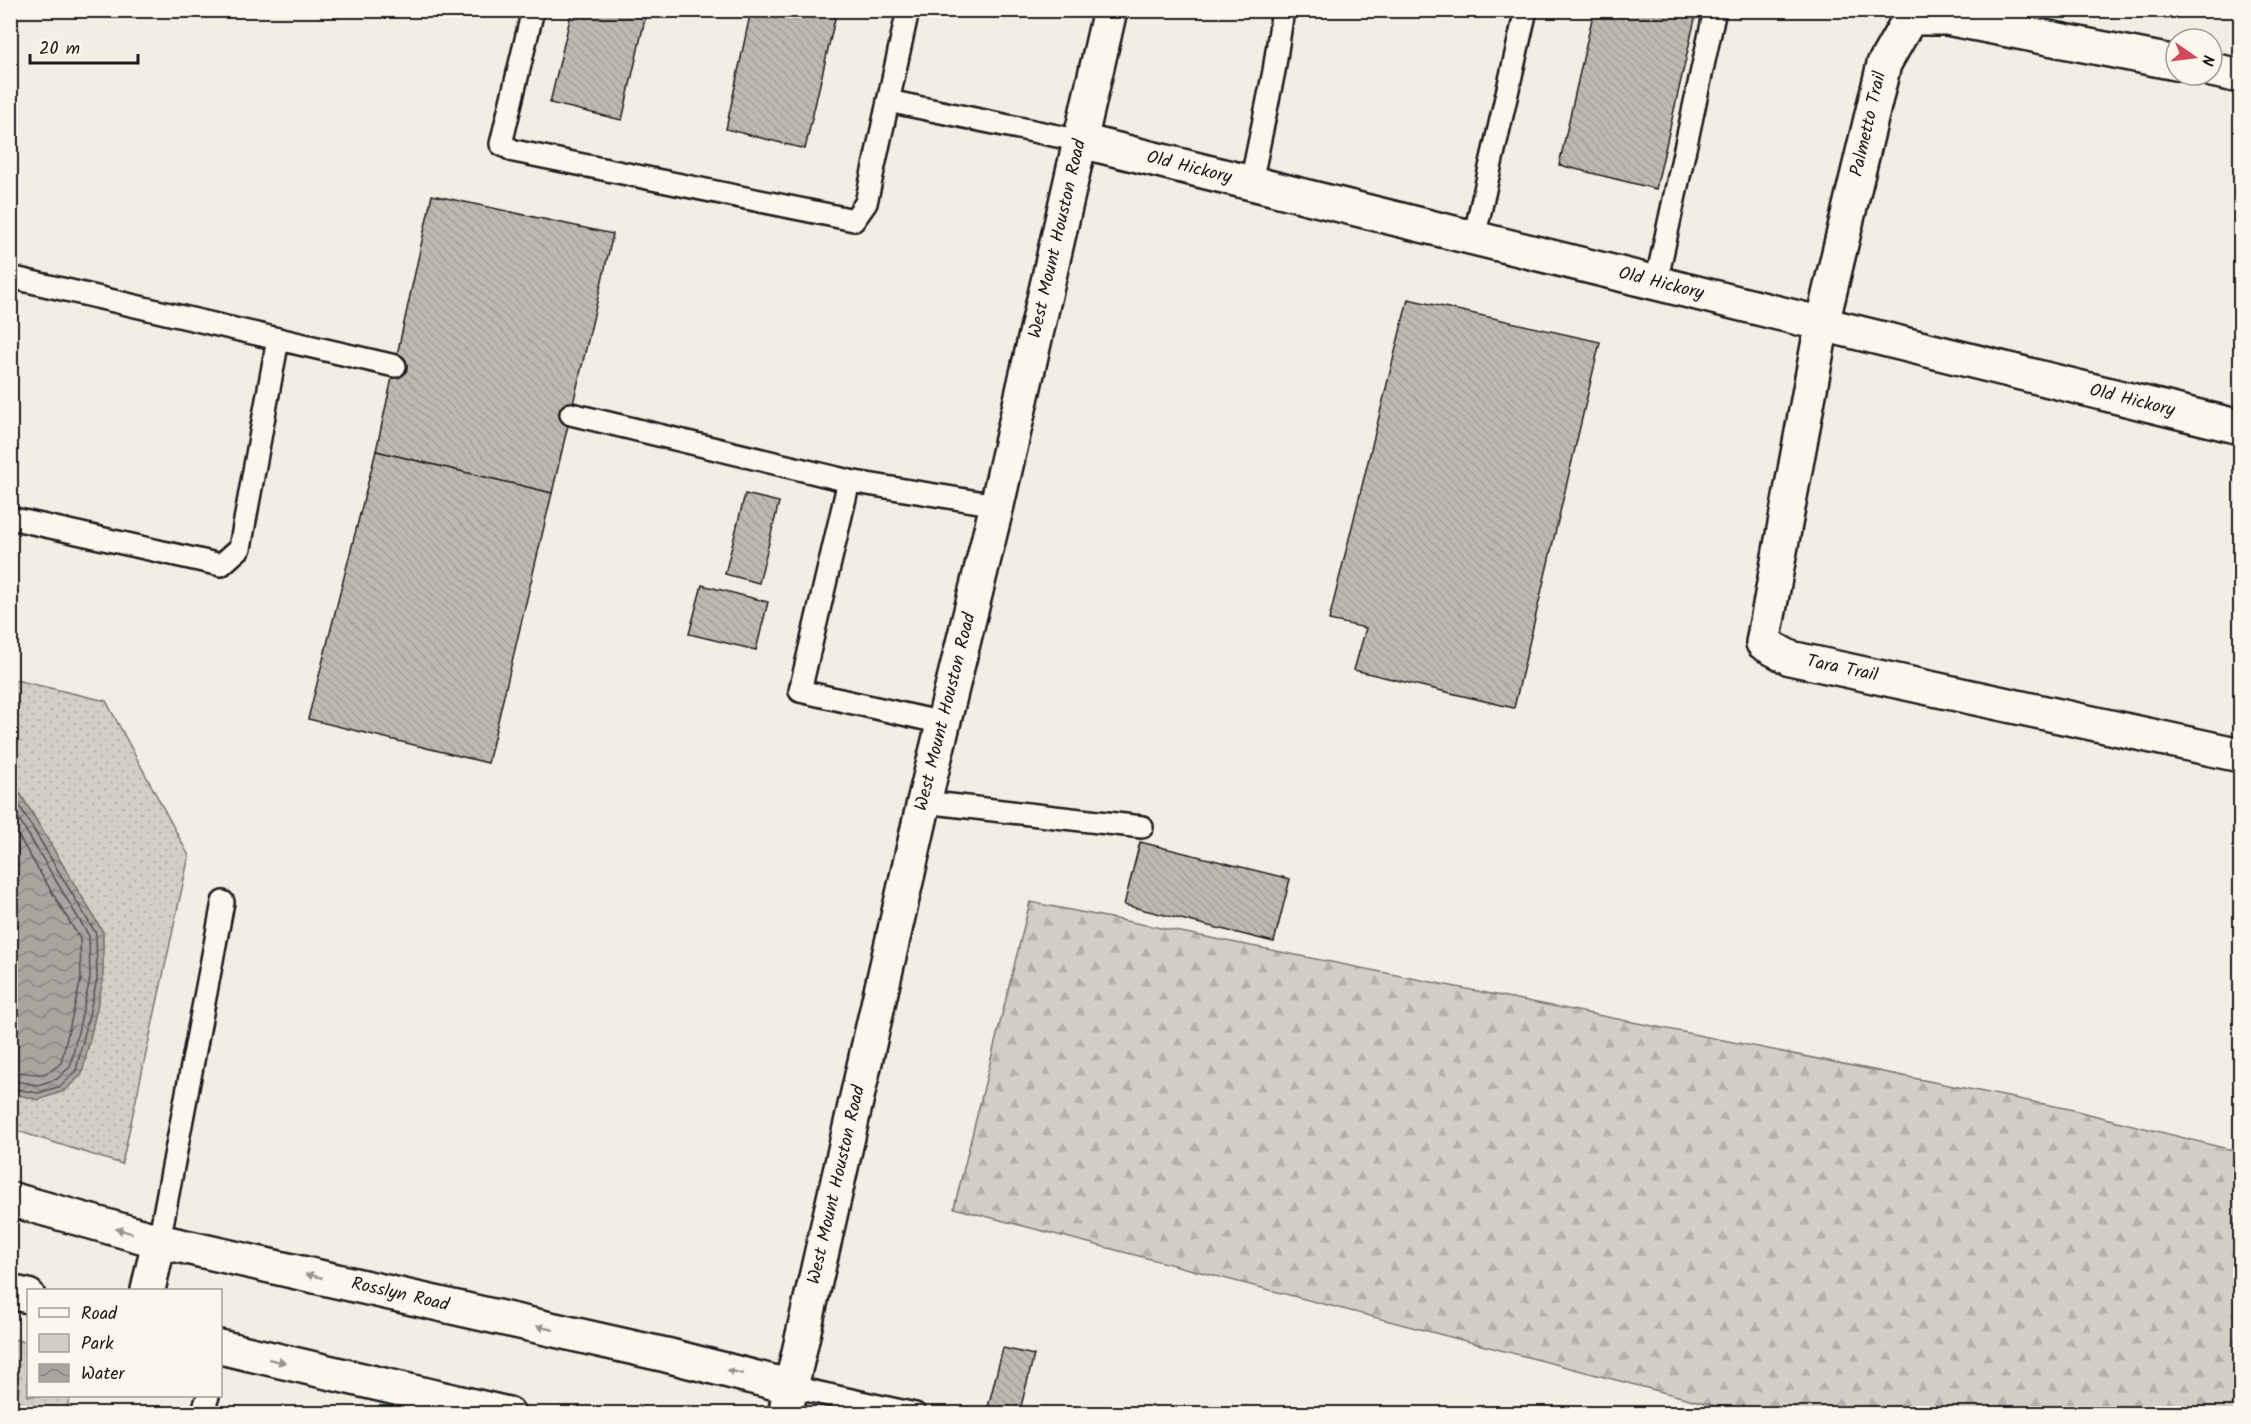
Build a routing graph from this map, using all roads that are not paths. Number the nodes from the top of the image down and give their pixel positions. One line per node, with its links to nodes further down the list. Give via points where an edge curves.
1 (533, 10): 10 (lane, via 501,144 514,151 854,220 866,203)
2 (908, 10): 10 (lane)
3 (1110, 10): 11 (street, West Mount Houston Road)
4 (1283, 10): 12 (lane)
5 (1526, 10): 13 (lane)
6 (1715, 10): 15 (lane)
7 (2164, 61): 16 (street, Palmetto Trail, via 1947,18 1911,18 1884,64)
8 (2224, 72): 9 (street)
9 (2241, 76)
10 (888, 101): 11 (lane)
11 (1080, 141): 12 (street, Old Hickory); 22 (street, West Mount Houston Road)
12 (1251, 183): 13 (street, Old Hickory)
13 (1474, 238): 15 (street, Old Hickory)
14 (10, 277): 17 (lane)
15 (1656, 283): 16 (street, Old Hickory)
16 (1822, 324): 20 (street, Old Hickory); 25 (street, Tara Trail, via 1763,643 1790,658)
17 (278, 339): 18 (lane); 23 (lane, via 240,548 221,565)
18 (395, 366)
19 (571, 414): 21 (lane)
20 (2241, 427)
21 (849, 481): 22 (lane); 24 (lane, via 801,691)
22 (997, 505): 24 (street, West Mount Houston Road)
23 (10, 518)
24 (943, 723): 26 (street, West Mount Houston Road)
25 (2241, 755)
26 (924, 802): 27 (lane); 36 (street, West Mount Houston Road)
27 (1142, 827)
28 (223, 902): 30 (lane)
29 (10, 1199): 30 (street, Rosslyn Road, one-way to 29)
30 (159, 1241): 31 (street); 36 (street, Rosslyn Road, one-way to 30, via 666,1354)
31 (148, 1289)
32 (10, 1292): 33 (street)
33 (27, 1296)
34 (222, 1350): 38 (street, one-way to 38)
35 (207, 1397): 37 (lane)
36 (789, 1400): 39 (lane)
37 (202, 1413)
38 (508, 1413)
39 (915, 1413)

